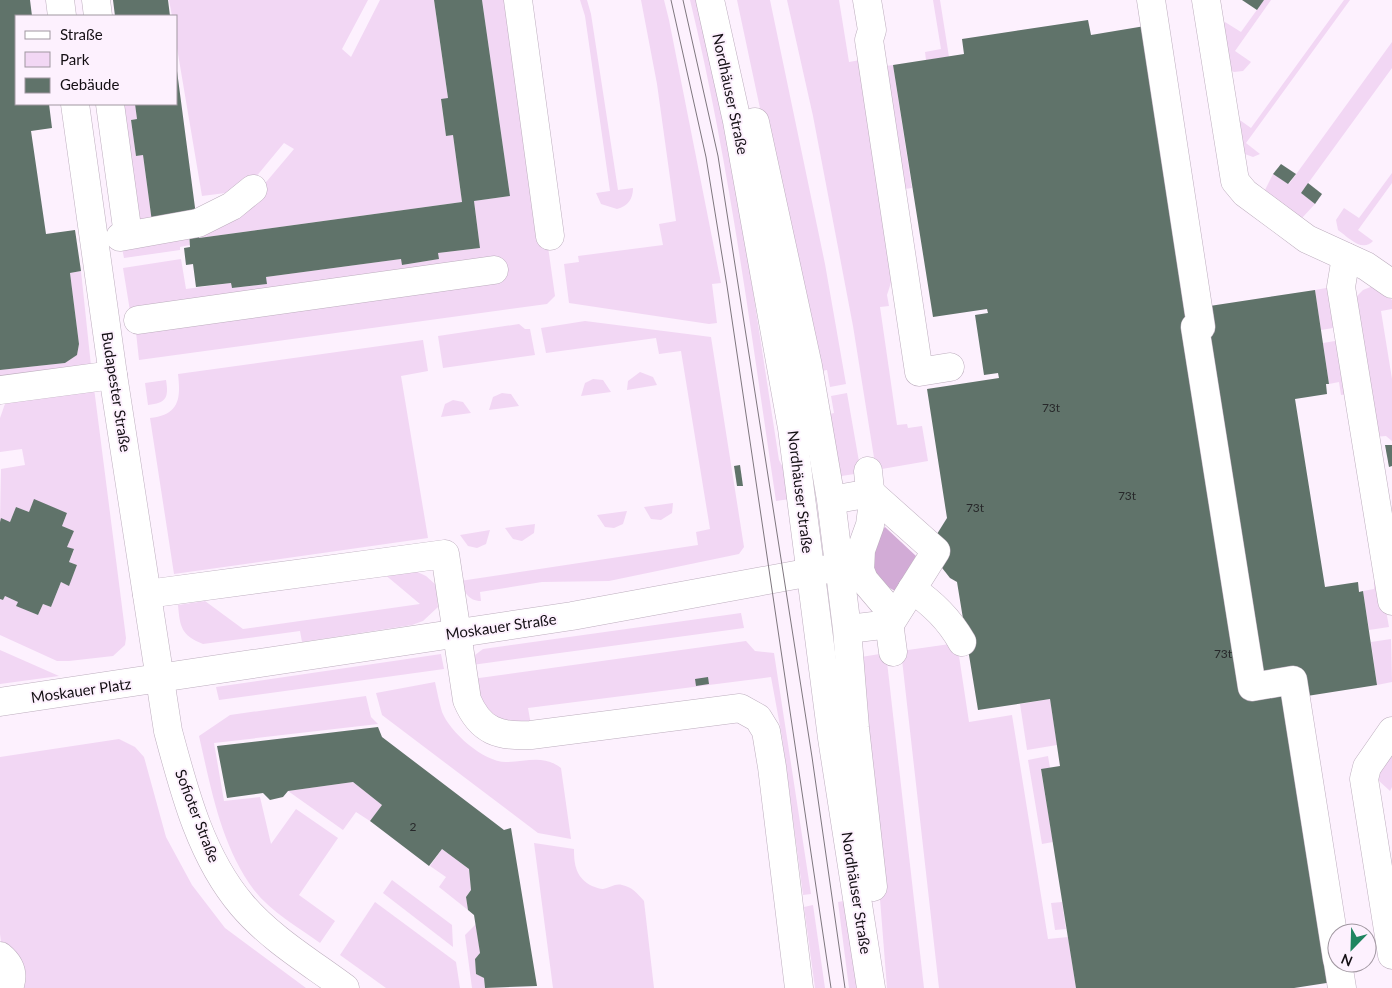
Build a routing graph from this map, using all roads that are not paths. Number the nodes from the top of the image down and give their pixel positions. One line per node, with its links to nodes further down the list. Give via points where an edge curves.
1 (60, 0): 9 (street)
2 (96, 0): 10 (street)
3 (518, 0): 14 (street)
4 (710, 0): 25 (street, Nordhäuser Straße, via 737,121 792,428)
5 (728, 0): 24 (street, Nordhäuser Straße, via 808,366)
6 (867, 0): 19 (street, via 872,30 869,40 919,372)
7 (1151, 0): 37 (street, via 1201,326 1195,327 1252,687 1293,680)
8 (1206, 0): 15 (street, via 1235,181 1245,193 1307,239)
9 (62, 15)
10 (98, 15)
11 (75, 105): 20 (street, Budapester Straße)
12 (110, 105): 13 (street, via 124,236 198,223 232,206)
13 (253, 189)
14 (550, 236)
15 (1346, 256): 17 (street); 28 (street, via 1341,287)
16 (494, 270): 18 (street)
17 (1392, 284)
18 (138, 320)
19 (950, 367)
20 (103, 377): 21 (street); 27 (street, Budapester Straße)
21 (0, 390)
22 (869, 482): 23 (street); 26 (street, via 936,551); 29 (street, via 870,525 861,550 860,570 864,580 887,607)
23 (838, 499)
24 (839, 568): 25 (street, Moskauer Straße); 45 (street, Nordhäuser Straße, via 875,902)
25 (810, 573): 31 (street, Moskauer Straße, via 616,609); 44 (street, Nordhäuser Straße)
26 (912, 589): 29 (street); 32 (street, via 951,623)
27 (147, 594): 31 (street, via 445,554); 34 (street, Budapester Straße)
28 (1392, 601)
29 (890, 624): 30 (street); 33 (street)
30 (857, 628)
31 (456, 634): 34 (street, Moskauer Straße); 43 (street, via 470,709 485,727 500,733 531,735 721,709 740,708 758,718 766,731 772,767)
32 (962, 642)
33 (893, 652)
34 (162, 680): 35 (street, Moskauer Platz); 42 (street, Sofioter Straße, via 168,731 180,773 206,847 224,880 242,905 266,928)
35 (0, 702)
36 (1392, 731): 38 (street, via 1366,767 1364,779)
37 (1331, 923)
38 (1392, 955)
39 (0, 956): 41 (street, via 9,965 12,976)
40 (1340, 973): 46 (street)
41 (9, 988)
42 (345, 988)
43 (799, 988)
44 (871, 988)
45 (877, 988)
46 (1342, 988)

